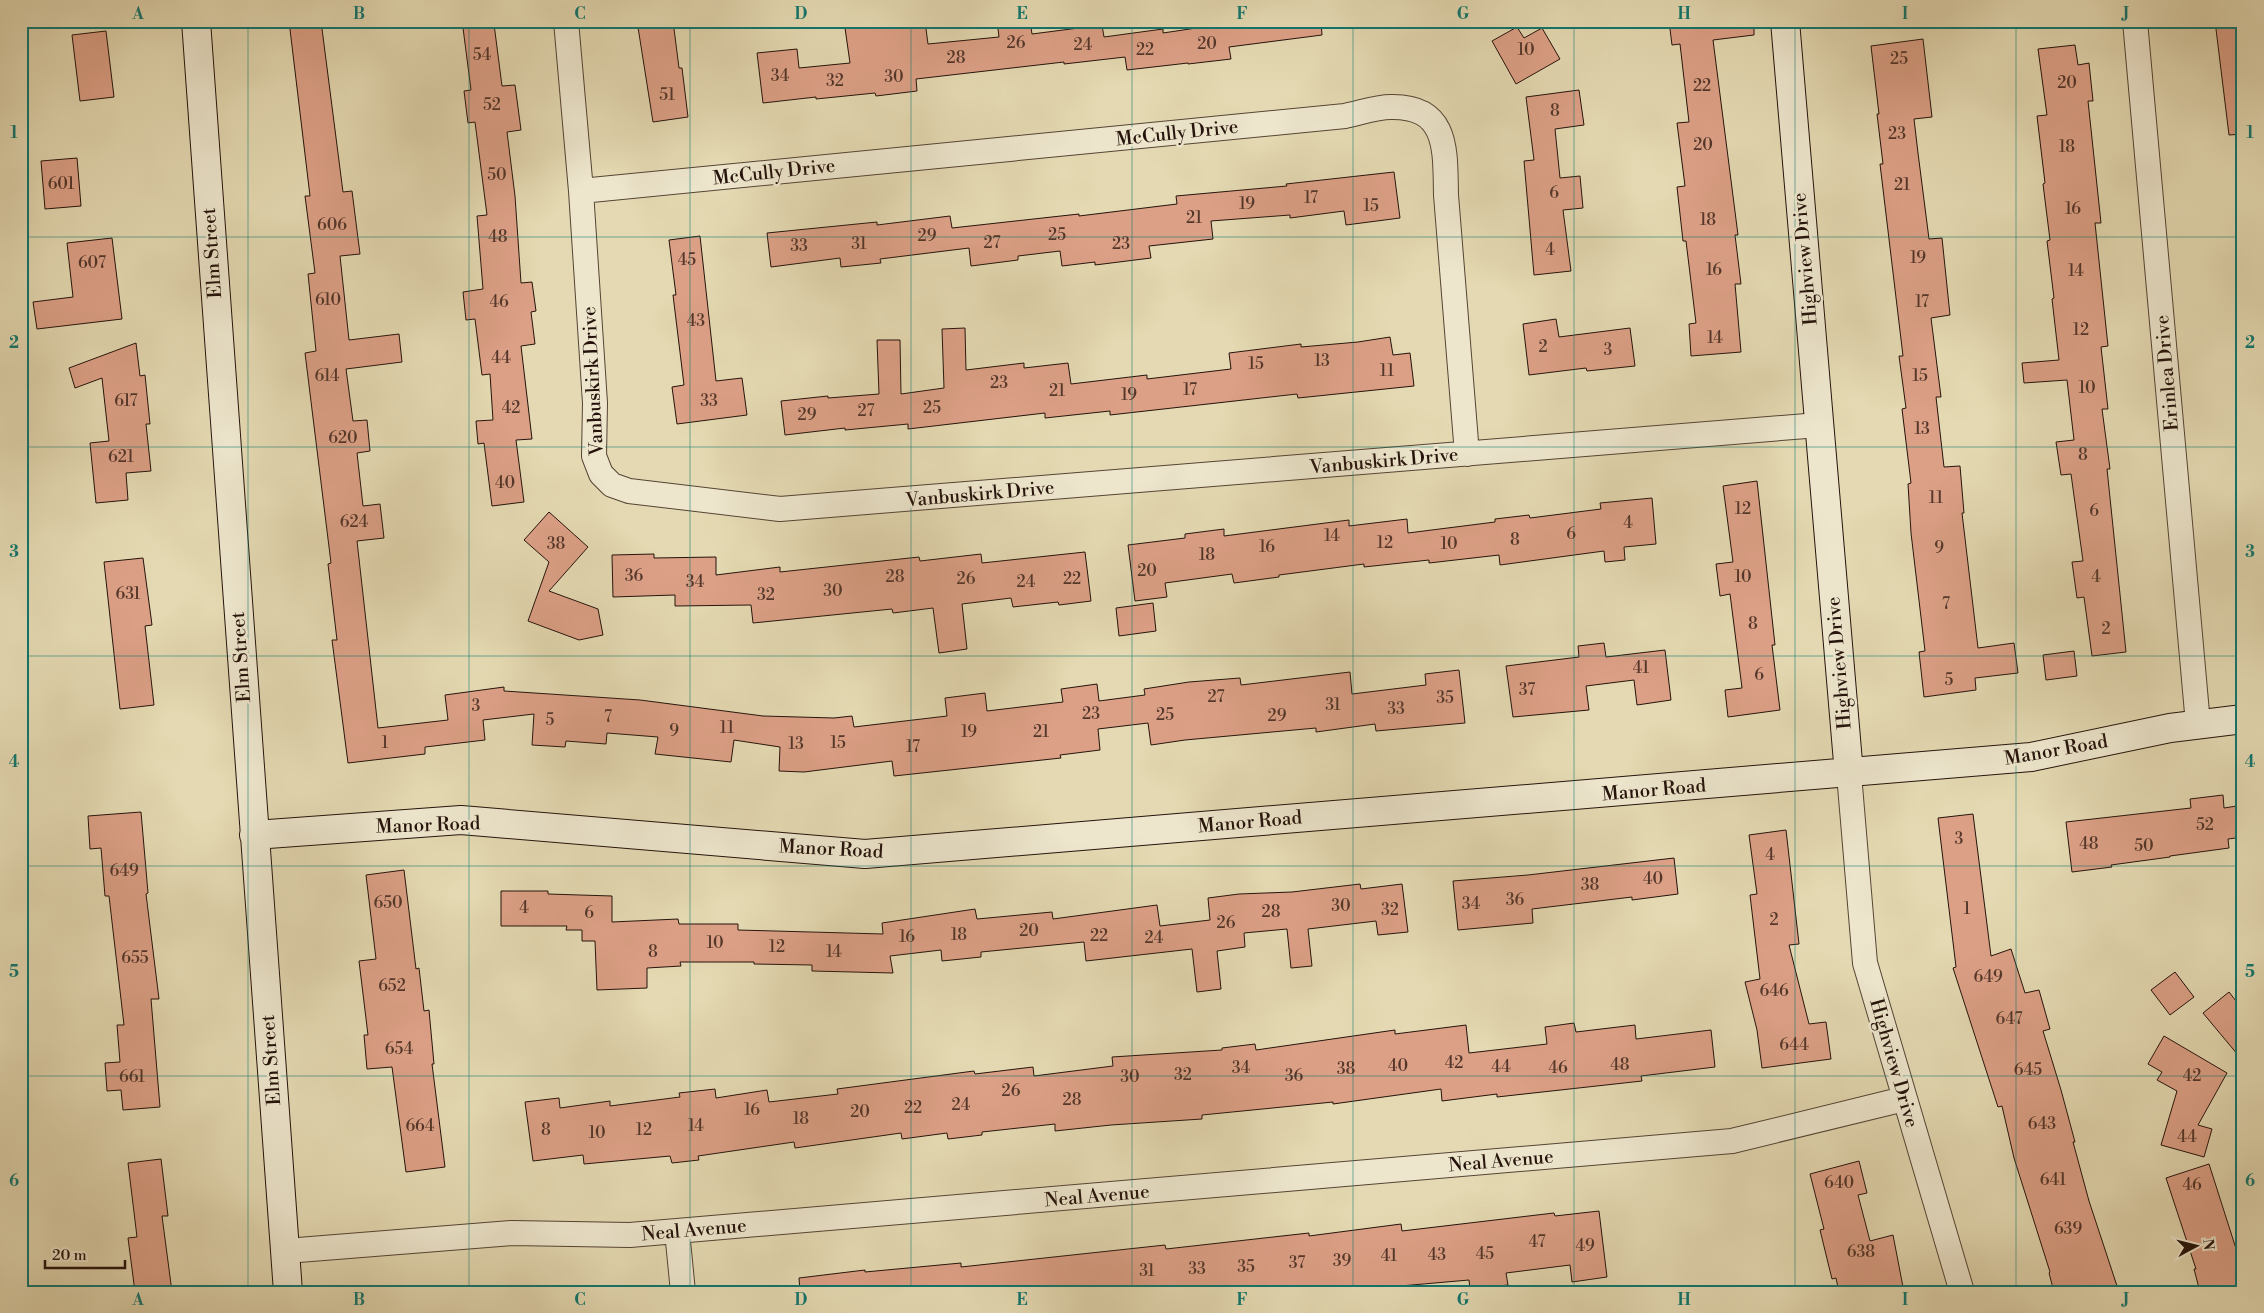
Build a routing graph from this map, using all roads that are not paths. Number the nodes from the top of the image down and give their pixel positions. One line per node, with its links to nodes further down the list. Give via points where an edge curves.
1 (196, 21): 11 (street, Elm Street)
2 (566, 21): 5 (street, Vanbuskirk Drive)
3 (1785, 21): 6 (street, Highview Drive)
4 (2135, 21): 9 (street, Erinlea Drive)
5 (581, 191): 7 (street, Vanbuskirk Drive, via 595,403 594,456 601,474 612,485 629,491 780,509); 7 (street, McCully Drive, via 1345,116 1389,107 1411,108 1432,118 1442,135 1446,155 1446,195)
6 (1818, 425): 7 (street, Vanbuskirk Drive); 10 (street, Highview Drive)
7 (1467, 454)
8 (2243, 719): 9 (street, Manor Road)
9 (2198, 724): 10 (street, Manor Road, via 2031,757)
10 (1849, 774): 11 (street, Manor Road, via 865,854 461,820); 12 (street, Highview Drive, via 1865,963)
11 (254, 835): 14 (street, Elm Street)
12 (1904, 1099): 13 (street, Neal Avenue, via 1732,1141); 17 (street, Highview Drive)
13 (677, 1231): 14 (street, Neal Avenue, via 630,1235 512,1233); 16 (street)
14 (286, 1251): 15 (street, Elm Street)
15 (288, 1292)
16 (683, 1292)
17 (1962, 1292)

